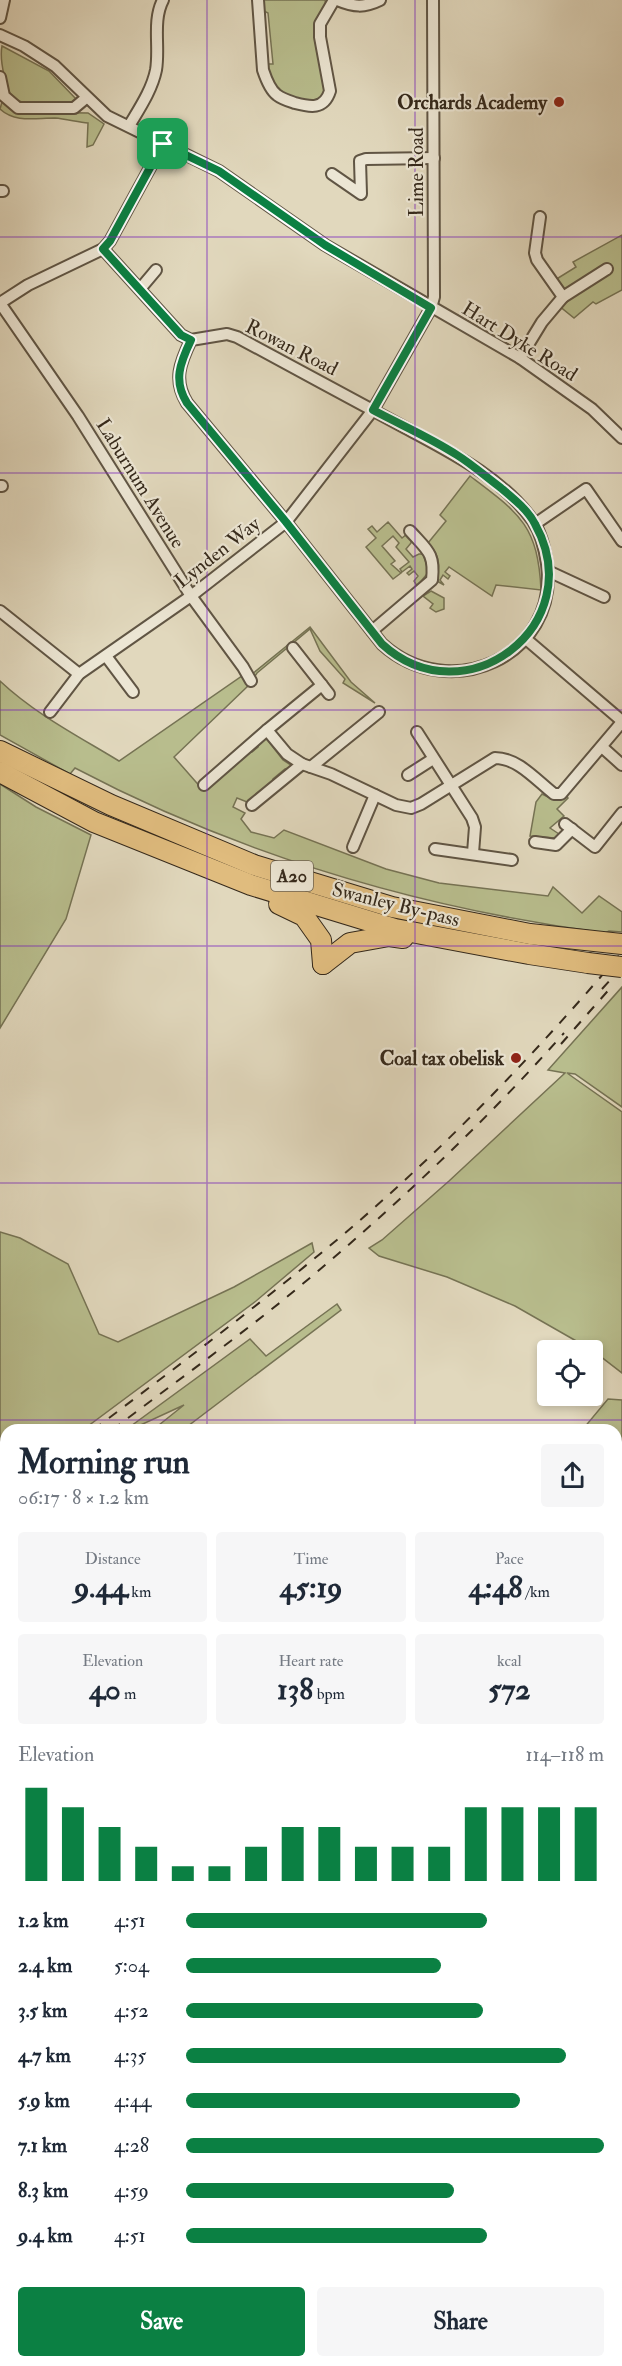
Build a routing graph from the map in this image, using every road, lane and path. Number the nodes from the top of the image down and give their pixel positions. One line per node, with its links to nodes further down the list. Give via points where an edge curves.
1 (4, 0): 7 (street)
2 (163, 0): 11 (street, via 157,15 156,72)
3 (258, 0): 4 (street, via 266,79 283,99 314,107 322,104 330,91 320,24)
4 (336, 0): 5 (street, via 358,7)
5 (380, 0)
6 (433, 0): 13 (street, Lime Road)
7 (0, 18)
8 (0, 35): 10 (street, Hart Dyke Road, via 55,66)
9 (0, 77): 10 (street, via 4,96 18,108 74,108)
10 (86, 98): 11 (street, Hart Dyke Road, via 108,116)
11 (129, 126): 12 (street, Hart Dyke Road)
12 (163, 144): 16 (street); 22 (street, Hart Dyke Road, via 219,171 325,245)
13 (434, 158): 14 (street, via 360,161 361,194); 22 (street, Lime Road)
14 (332, 174)
15 (540, 218): 20 (street, via 537,260)
16 (103, 249): 19 (street); 21 (street)
17 (607, 269): 20 (street)
18 (156, 270): 19 (street)
19 (140, 289): 23 (street, via 181,335)
20 (563, 297): 24 (street)
21 (0, 303): 34 (street, Laburnum Avenue, via 78,416)
22 (431, 308): 24 (street, Hart Dyke Road); 25 (street, Lynden Way)
23 (191, 340): 25 (street, Rowan Road, via 227,334); 29 (street, via 178,374 181,393)
24 (520, 358): 27 (street, Hart Dyke Road)
25 (373, 410): 29 (street, Lynden Way); 30 (street, Rowan Road, via 456,454 515,501)
26 (622, 419): 27 (street)
27 (613, 427): 28 (street, Hart Dyke Road)
28 (622, 438)
29 (286, 522): 34 (street, Lynden Way); 37 (street)
30 (535, 524): 32 (street, via 586,489); 33 (street)
31 (410, 531): 37 (street, via 429,552 434,564 432,580)
32 (622, 541)
33 (548, 571): 35 (street); 38 (street, via 545,604)
34 (190, 596): 40 (street, Lynden Way); 42 (street, Laburnum Avenue)
35 (604, 597)
36 (0, 611): 41 (street)
37 (372, 631): 38 (street, via 403,660 441,672 483,666)
38 (526, 639): 46 (street)
39 (293, 648): 47 (street, via 326,689)
40 (106, 656): 41 (street, Lynden Way); 43 (street)
41 (79, 674): 44 (street, Lynden Way)
42 (251, 681)
43 (133, 692)
44 (50, 712)
45 (379, 712): 53 (street)
46 (622, 721): 49 (street)
47 (267, 730): 53 (street, via 287,754); 56 (street)
48 (417, 732): 51 (street)
49 (602, 747): 52 (street); 57 (street, via 561,794 554,794 506,758 489,760)
50 (0, 751): 67 (highway, Swanley By-pass / A20, via 111,805 254,865 393,907 530,934)
51 (433, 759): 55 (street); 57 (street)
52 (622, 765)
53 (307, 766): 58 (street); 59 (street)
54 (0, 772): 64 (highway, Swanley By-pass / A20, via 94,822)
55 (408, 775)
56 (204, 785)
57 (450, 786): 58 (street, via 411,808); 65 (street, via 472,818)
58 (375, 795): 62 (street)
59 (252, 805)
60 (622, 813): 61 (street, via 595,847 568,826 556,845)
61 (535, 842)
62 (353, 847)
63 (435, 849): 65 (street)
64 (172, 853): 68 (highway, Swanley By-pass / A20, via 251,885 395,929); 68 (highway, via 304,916 321,940 323,964 350,943 390,936 545,963)
65 (473, 853): 66 (street)
66 (512, 860)
67 (613, 943)
68 (581, 962): 69 (highway, A20, bridge)
69 (622, 967)

